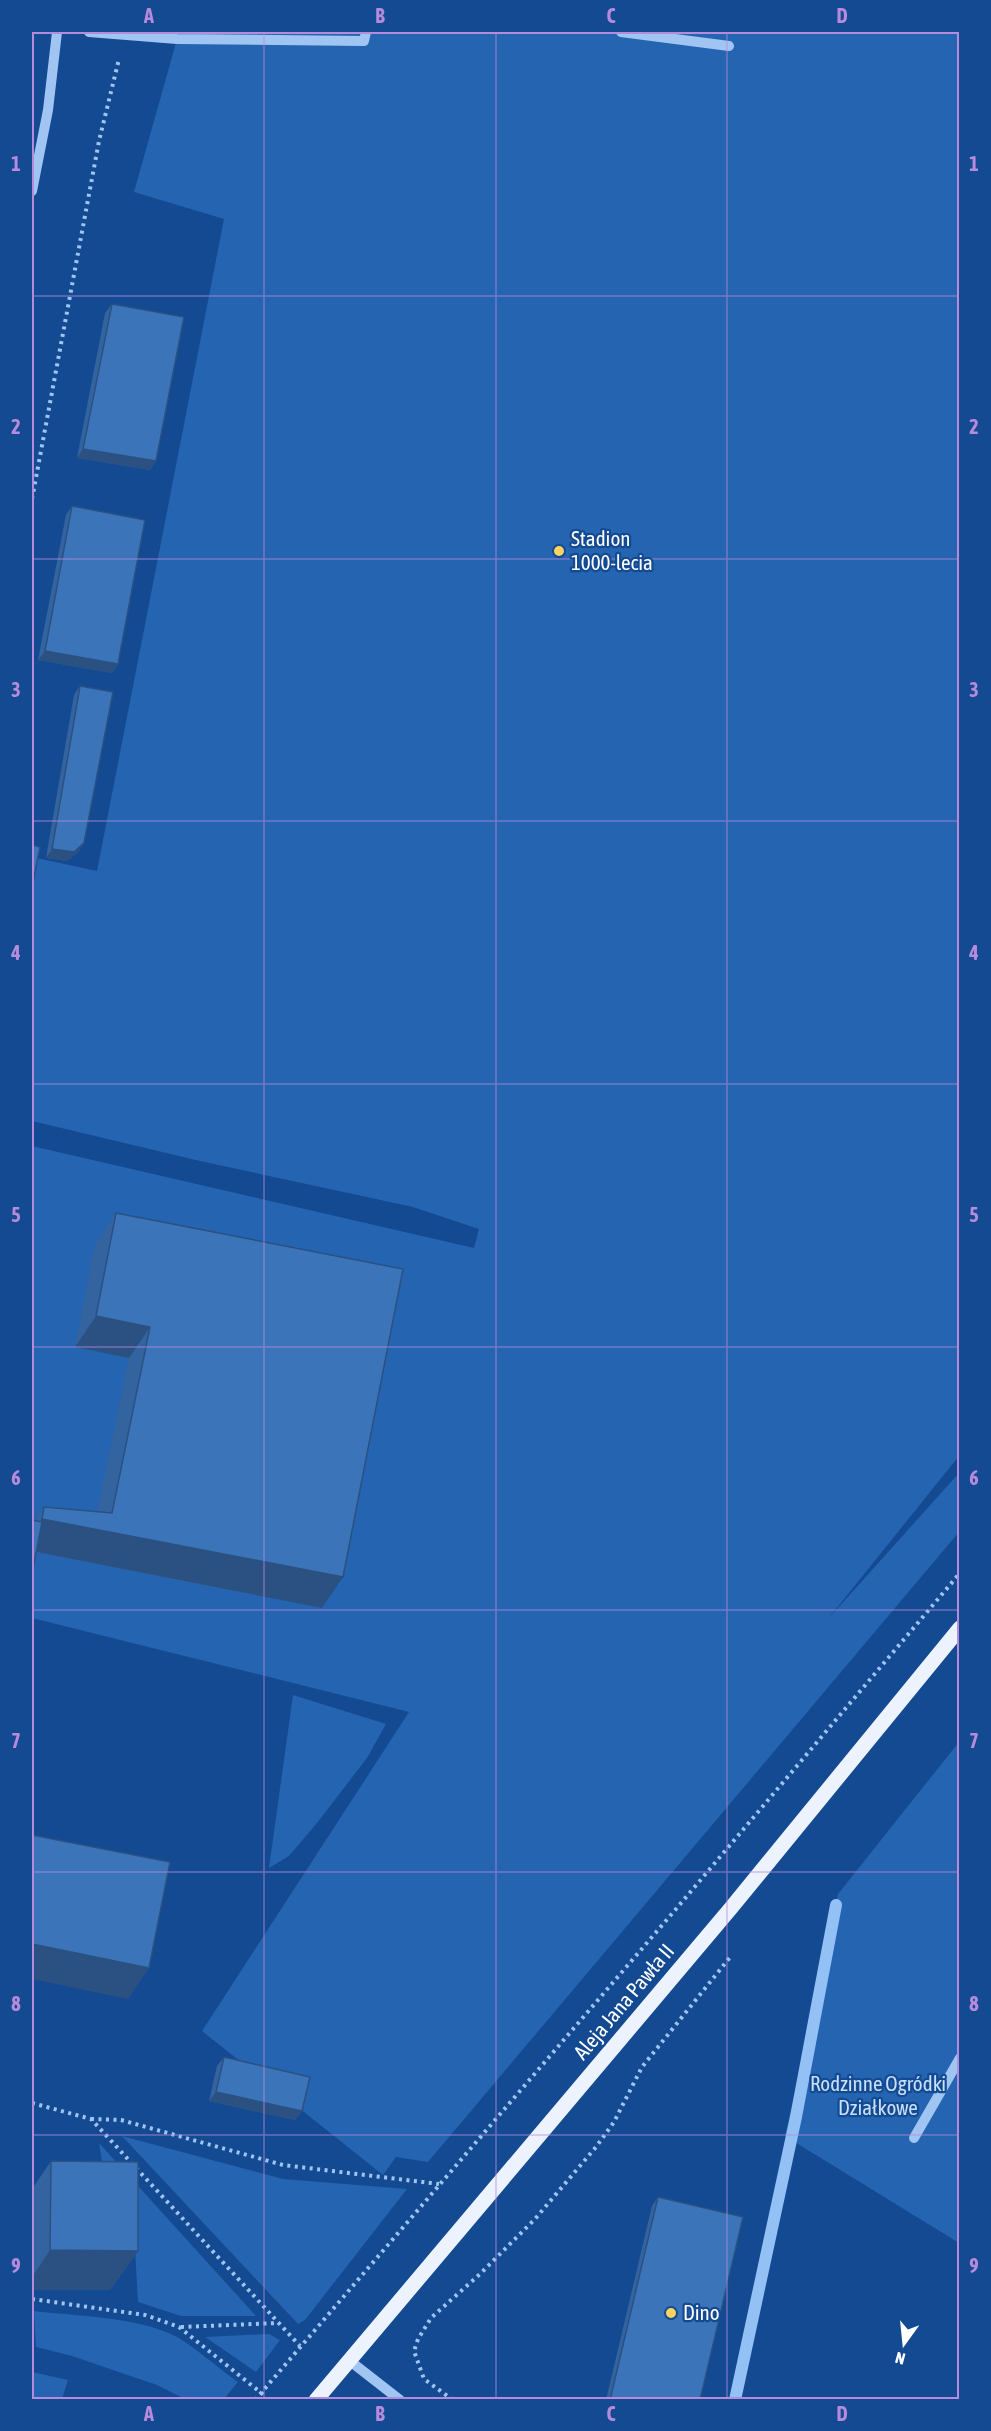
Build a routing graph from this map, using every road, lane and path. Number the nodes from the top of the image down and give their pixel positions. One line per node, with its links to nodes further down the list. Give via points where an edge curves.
1 (57, 32): 7 (street, via 48,110)
2 (89, 32): 5 (street)
3 (366, 32): 5 (street, via 364,41 177,39)
4 (621, 32): 6 (street)
5 (122, 34): 8 (path)
6 (729, 46)
7 (32, 191)
8 (32, 499)
9 (960, 1573): 16 (path)
10 (960, 1628): 21 (main road, Aleja Jana Pawła II, via 731,1908)
11 (735, 1951): 28 (path, via 642,2067 614,2122 596,2147 536,2219 431,2318 414,2352 424,2379)
12 (960, 2058): 15 (street)
13 (32, 2103): 14 (path)
14 (91, 2119): 16 (path, via 121,2120 283,2165); 18 (path)
15 (914, 2138)
16 (439, 2184): 20 (path)
17 (32, 2299): 19 (path, via 145,2315)
18 (279, 2323): 19 (path); 20 (path)
19 (179, 2327): 22 (path)
20 (300, 2346): 22 (path)
21 (350, 2361): 24 (street); 26 (main road, Aleja Jana Pawła II)
22 (261, 2393): 23 (path); 25 (path)
23 (266, 2396)
24 (389, 2396): 27 (street)
25 (255, 2400)
26 (316, 2400)
27 (400, 2400)
28 (453, 2400)

